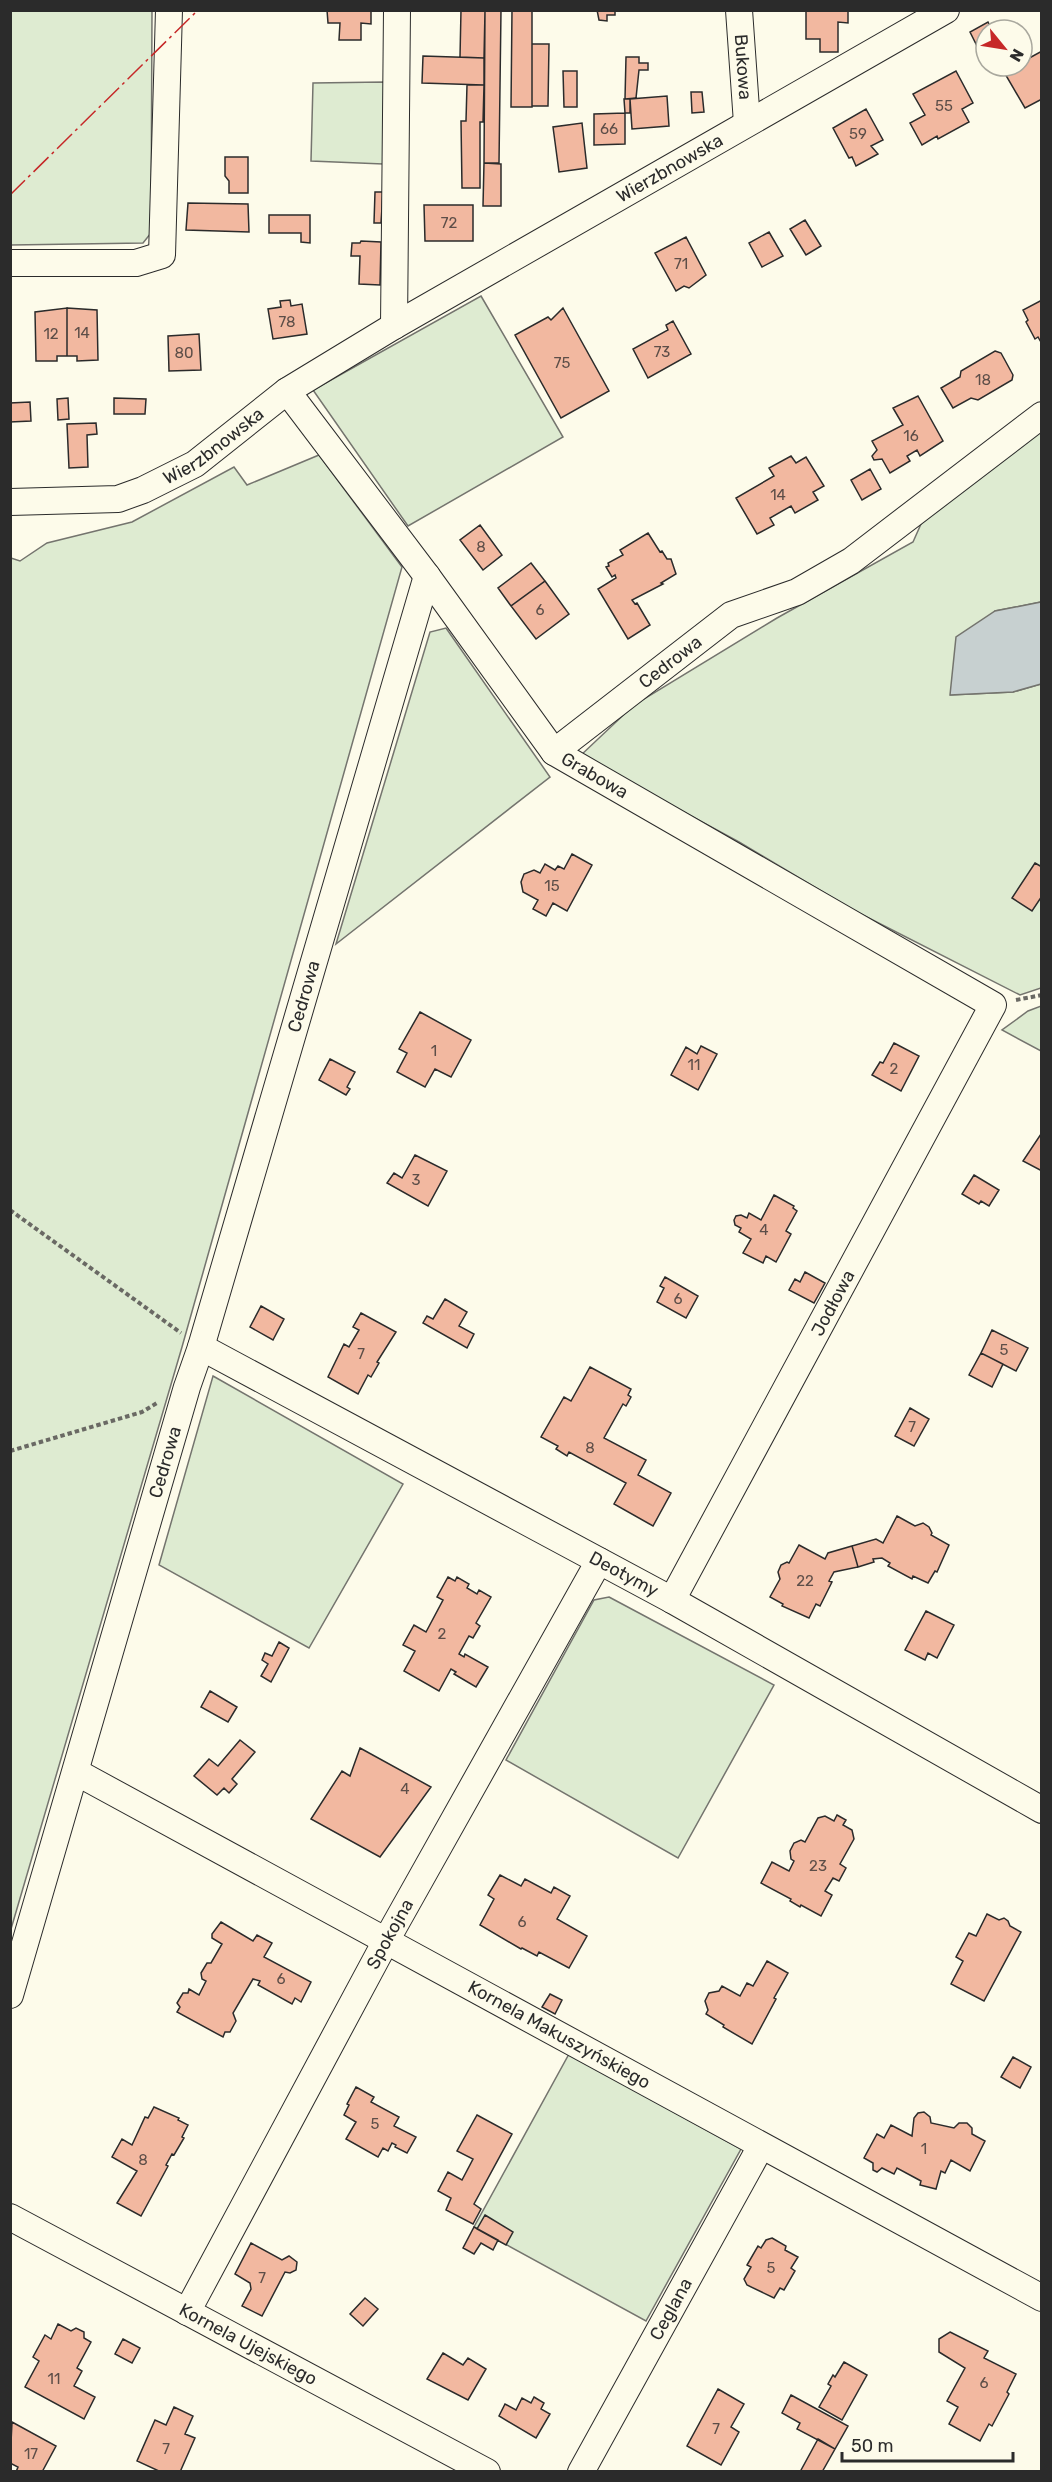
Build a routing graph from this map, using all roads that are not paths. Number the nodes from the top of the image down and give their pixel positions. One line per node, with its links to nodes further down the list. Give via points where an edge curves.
1 (169, 10): 6 (street, via 162,255 136,263)
2 (397, 10): 7 (street)
3 (739, 10): 5 (street, Bukowa)
4 (946, 10): 5 (street, Wierzbnowska)
5 (747, 123): 7 (street, Wierzbnowska)
6 (10, 263)
7 (394, 326): 8 (street, Wierzbnowska)
8 (286, 391): 10 (street, Wierzbnowska, via 195,464 143,490 118,499); 11 (street, Grabowa)
9 (1041, 415): 12 (street, Cedrowa, via 851,561 797,592 732,615)
10 (10, 502)
11 (427, 576): 12 (street, Grabowa); 14 (street, Cedrowa)
12 (554, 752): 13 (street, Grabowa)
13 (993, 1005): 16 (street, Jodłowa)
14 (201, 1347): 15 (street, Deotymy); 17 (street, Cedrowa)
15 (598, 1561): 16 (street, Deotymy); 19 (street, Spokojna)
16 (672, 1600): 18 (street, Deotymy)
17 (76, 1772): 19 (street, Kornela Makuszyńskiego); 20 (street, Cedrowa)
18 (1041, 1810)
19 (387, 1939): 21 (street, Kornela Makuszyńskiego); 24 (street, Spokojna)
20 (10, 1995)
21 (761, 2146): 23 (street, Kornela Makuszyńskiego); 26 (street, Ceglana)
22 (10, 2217): 24 (street, Kornela Ujejskiego)
23 (1041, 2298)
24 (187, 2312): 25 (street, Kornela Ujejskiego)
25 (487, 2472)
26 (581, 2472)

